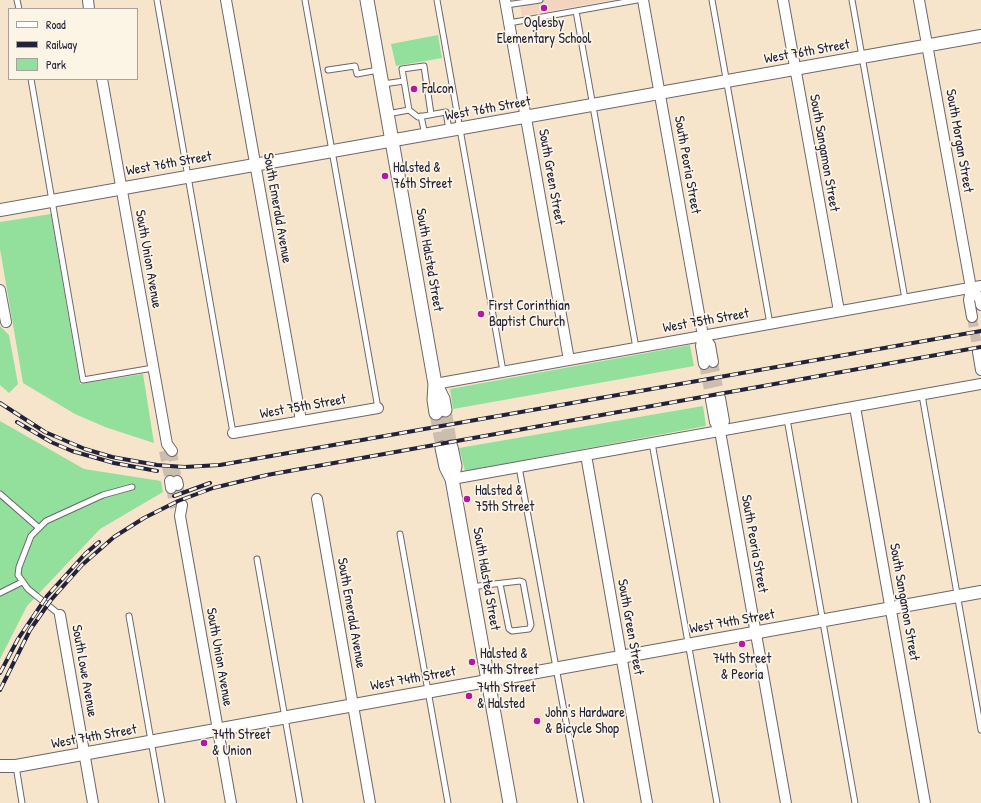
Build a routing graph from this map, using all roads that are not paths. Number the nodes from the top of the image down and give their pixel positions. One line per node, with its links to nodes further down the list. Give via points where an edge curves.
1 (157, 0): 39 (lane)
2 (226, 0): 38 (street, South Emerald Avenue)
3 (305, 0): 37 (lane)
4 (367, 0): 21 (main road, South Halsted Street)
5 (437, 0): 34 (lane)
6 (536, 0): 13 (lane)
7 (637, 0): 14 (lane)
8 (643, 0): 27 (street, South Peoria Street)
9 (712, 0): 25 (lane)
10 (783, 0): 19 (street, South Sangamon Street)
11 (852, 0): 18 (lane)
12 (919, 0): 17 (street, South Morgan Street)
13 (506, 2): 15 (street, South Green Street)
14 (576, 11): 15 (lane); 28 (lane)
15 (509, 23): 33 (street, South Green Street)
16 (981, 36): 17 (street, West 76th Street)
17 (928, 45): 18 (street, West 76th Street); 43 (street, South Morgan Street)
18 (862, 57): 19 (street, West 76th Street); 45 (lane)
19 (795, 69): 25 (street, West 76th Street); 47 (street, South Sangamon Street)
20 (328, 70): 21 (lane, via 355,66 357,74)
21 (379, 70): 26 (main road, South Halsted Street)
22 (31, 80): 41 (lane)
23 (102, 80): 40 (street, South Union Avenue)
24 (404, 81): 26 (lane); 29 (lane); 31 (lane, via 402,69 424,66)
25 (727, 82): 27 (street, West 76th Street); 50 (lane)
26 (382, 84): 30 (main road, South Halsted Street)
27 (660, 93): 28 (street, West 76th Street); 51 (street, South Peoria Street)
28 (592, 106): 33 (street, West 76th Street); 52 (lane)
29 (409, 110): 30 (lane); 32 (lane, via 418,117)
30 (387, 114): 36 (main road, South Halsted Street)
31 (431, 114): 32 (lane); 34 (lane, via 446,112)
32 (421, 116): 35 (lane)
33 (526, 117): 34 (street, West 76th Street); 54 (street, South Green Street)
34 (454, 130): 35 (street, West 76th Street); 58 (lane)
35 (425, 136): 36 (street, West 76th Street)
36 (392, 140): 37 (street, West 76th Street); 59 (main road, South Halsted Street)
37 (332, 150): 38 (street, West 76th Street); 64 (lane)
38 (255, 164): 39 (street, West 76th Street); 67 (street, South Emerald Avenue)
39 (188, 176): 40 (street, West 76th Street); 69 (lane)
40 (121, 188): 41 (street, West 76th Street); 56 (street, South Union Avenue)
41 (52, 201): 42 (street, West 76th Street); 56 (lane, via 84,380)
42 (0, 210)
43 (976, 287): 45 (street, West 75th Street); 46 (street, South Morgan Street); 48 (street, South Morgan Street, via 969,300)
44 (0, 290): 49 (street)
45 (905, 299): 47 (street, West 75th Street)
46 (981, 305)
47 (839, 311): 50 (street, West 75th Street)
48 (972, 317)
49 (6, 322)
50 (770, 324): 51 (street, West 75th Street)
51 (703, 336): 52 (street, West 75th Street); 55 (street, South Peoria Street, via 710,345)
52 (636, 348): 54 (street, West 75th Street)
53 (978, 352): 57 (street)
54 (569, 360): 58 (street, West 75th Street)
55 (709, 363)
56 (153, 368): 72 (street, South Union Avenue)
57 (981, 370)
58 (503, 372): 59 (street, West 75th Street)
59 (435, 384): 65 (main road, South Halsted Street, via 443,399)
60 (981, 384): 61 (street)
61 (922, 395): 63 (street); 88 (lane)
62 (715, 399): 68 (street, South Peoria Street, via 724,421)
63 (855, 407): 66 (street); 89 (street, South Sangamon Street)
64 (378, 408): 67 (street, West 75th Street)
65 (441, 412)
66 (787, 419): 68 (street); 92 (lane)
67 (301, 421): 69 (street, West 75th Street)
68 (720, 431): 70 (street); 93 (street, South Peoria Street)
69 (233, 433)
70 (652, 443): 73 (street); 94 (lane)
71 (447, 447): 75 (main road, South Halsted Street, via 455,466)
72 (168, 449)
73 (586, 455): 74 (street); 95 (street, South Green Street)
74 (519, 467): 75 (street); 96 (lane)
75 (452, 479): 85 (main road, South Halsted Street)
76 (132, 487): 80 (lane, via 103,495 46,521)
77 (0, 494): 80 (lane)
78 (317, 499): 99 (street, South Emerald Avenue)
79 (179, 510): 101 (street, South Union Avenue)
80 (39, 528): 83 (lane, via 31,536 19,567 18,575)
81 (400, 534): 98 (lane)
82 (257, 559): 100 (lane)
83 (22, 582): 87 (lane); 90 (lane)
84 (500, 584): 84 (lane, via 525,584 531,625 529,628 512,631 509,629); 85 (lane)
85 (471, 587): 97 (main road, South Halsted Street)
86 (981, 592): 88 (street, West 74th Street)
87 (0, 593)
88 (957, 597): 89 (street, West 74th Street); 102 (lane)
89 (891, 609): 92 (street, West 74th Street); 121 (street, South Sangamon Street)
90 (60, 615): 104 (street, South Lowe Avenue)
91 (129, 616): 103 (lane)
92 (823, 621): 93 (street, West 74th Street); 120 (lane)
93 (756, 633): 94 (street, West 74th Street); 119 (street, South Peoria Street)
94 (689, 645): 95 (street, West 74th Street); 118 (lane)
95 (621, 657): 96 (street, West 74th Street); 117 (street, South Green Street)
96 (557, 668): 97 (street, West 74th Street); 116 (lane)
97 (488, 681): 98 (street, West 74th Street); 115 (main road, South Halsted Street)
98 (428, 692): 99 (street, West 74th Street); 114 (lane)
99 (352, 705): 100 (street, West 74th Street); 113 (street, South Emerald Avenue)
100 (285, 718): 101 (street, West 74th Street); 112 (lane)
101 (218, 730): 103 (street, West 74th Street); 111 (street, South Union Avenue)
102 (981, 730)
103 (151, 742): 104 (street, West 74th Street); 110 (lane)
104 (84, 754): 106 (street, West 74th Street); 109 (street, South Lowe Avenue)
105 (0, 766): 106 (street, West 74th Street)
106 (16, 766): 107 (street, West 74th Street); 108 (lane)
107 (0, 772)
108 (22, 803)
109 (93, 803)
110 (162, 803)
111 (231, 803)
112 (300, 803)
113 (370, 803)
114 (448, 803)
115 (510, 803)
116 (581, 803)
117 (647, 803)
118 (717, 803)
119 (786, 803)
120 (855, 803)
121 (925, 803)

